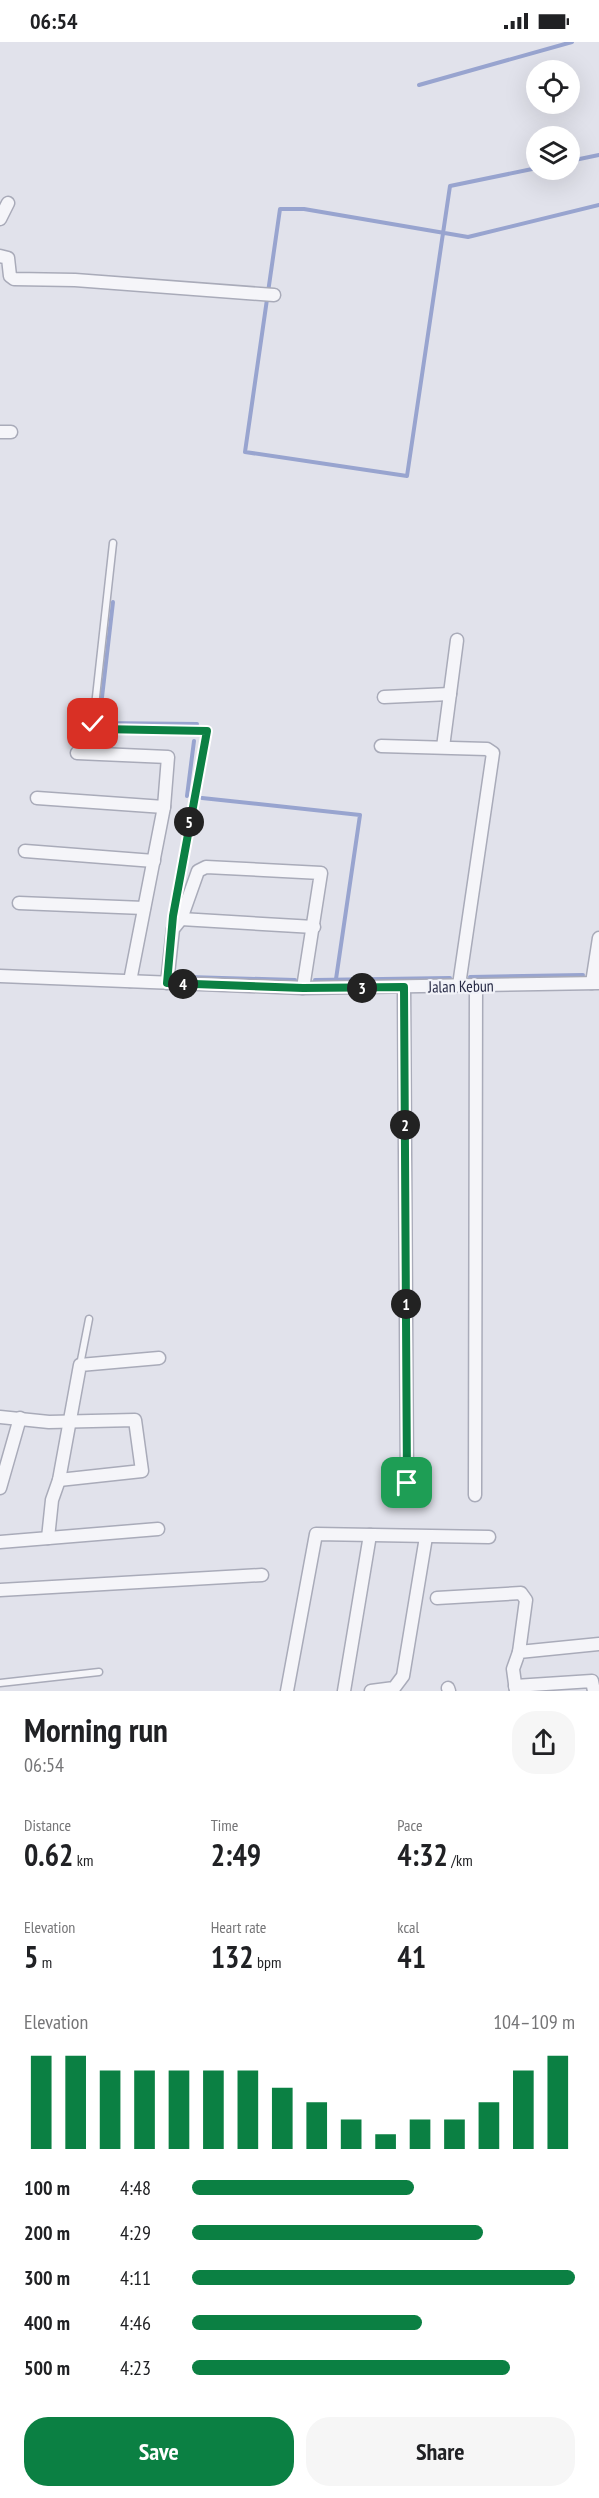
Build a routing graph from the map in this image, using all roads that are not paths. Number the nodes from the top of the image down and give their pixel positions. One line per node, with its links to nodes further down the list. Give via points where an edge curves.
1 (8, 203): 2 (street)
2 (0, 219)
3 (0, 256): 4 (street, via 8,258 10,276 14,279)
4 (274, 295)
5 (113, 543): 18 (lane, via 93,724 99,729 207,731 181,868)
6 (457, 640): 7 (street)
7 (450, 694): 8 (street); 10 (street)
8 (384, 697)
9 (381, 747): 10 (street)
10 (443, 747): 25 (street, via 487,749 494,757)
11 (77, 753): 13 (street, via 165,755 168,760)
12 (38, 798): 13 (street)
13 (164, 807): 15 (street)
14 (25, 851): 15 (street)
15 (154, 861): 17 (street)
16 (19, 903): 17 (street)
17 (144, 908): 22 (street)
18 (177, 924): 19 (street); 19 (street, via 201,869 321,873); 23 (street)
19 (314, 927): 28 (street)
20 (599, 938): 24 (street)
21 (0, 975): 22 (street, Jalan Kebun)
22 (130, 981): 23 (street, Jalan Kebun)
23 (167, 983): 28 (street, Jalan Kebun)
24 (595, 983): 26 (street, Jalan Kebun)
25 (459, 985): 26 (street, Jalan Kebun); 27 (street, Jalan Kebun)
26 (476, 986): 38 (street)
27 (404, 987): 28 (street, Jalan Kebun); 36 (street)
28 (303, 988)
29 (89, 1319): 31 (lane)
30 (159, 1358): 31 (street)
31 (80, 1365): 34 (street)
32 (0, 1417): 33 (street)
33 (20, 1418): 34 (street); 37 (street)
34 (69, 1422): 35 (street); 35 (street, via 135,1420 142,1471)
35 (59, 1480): 43 (street, via 52,1500)
36 (407, 1483)
37 (0, 1488)
38 (475, 1495)
39 (158, 1529): 43 (street)
40 (370, 1535): 41 (street); 53 (street, via 316,1534); 54 (street)
41 (426, 1537): 42 (street); 55 (street, via 403,1676 394,1688)
42 (489, 1537)
43 (48, 1538): 44 (street)
44 (0, 1542)
45 (262, 1575): 46 (street)
46 (0, 1590)
47 (437, 1598): 49 (street, via 522,1593 526,1600)
48 (599, 1644): 49 (street)
49 (519, 1652): 52 (street, via 513,1669)
50 (99, 1672): 51 (lane)
51 (0, 1683)
52 (515, 1689): 56 (street, via 592,1682)
53 (287, 1691)
54 (344, 1691)
55 (371, 1691)
56 (594, 1691)

